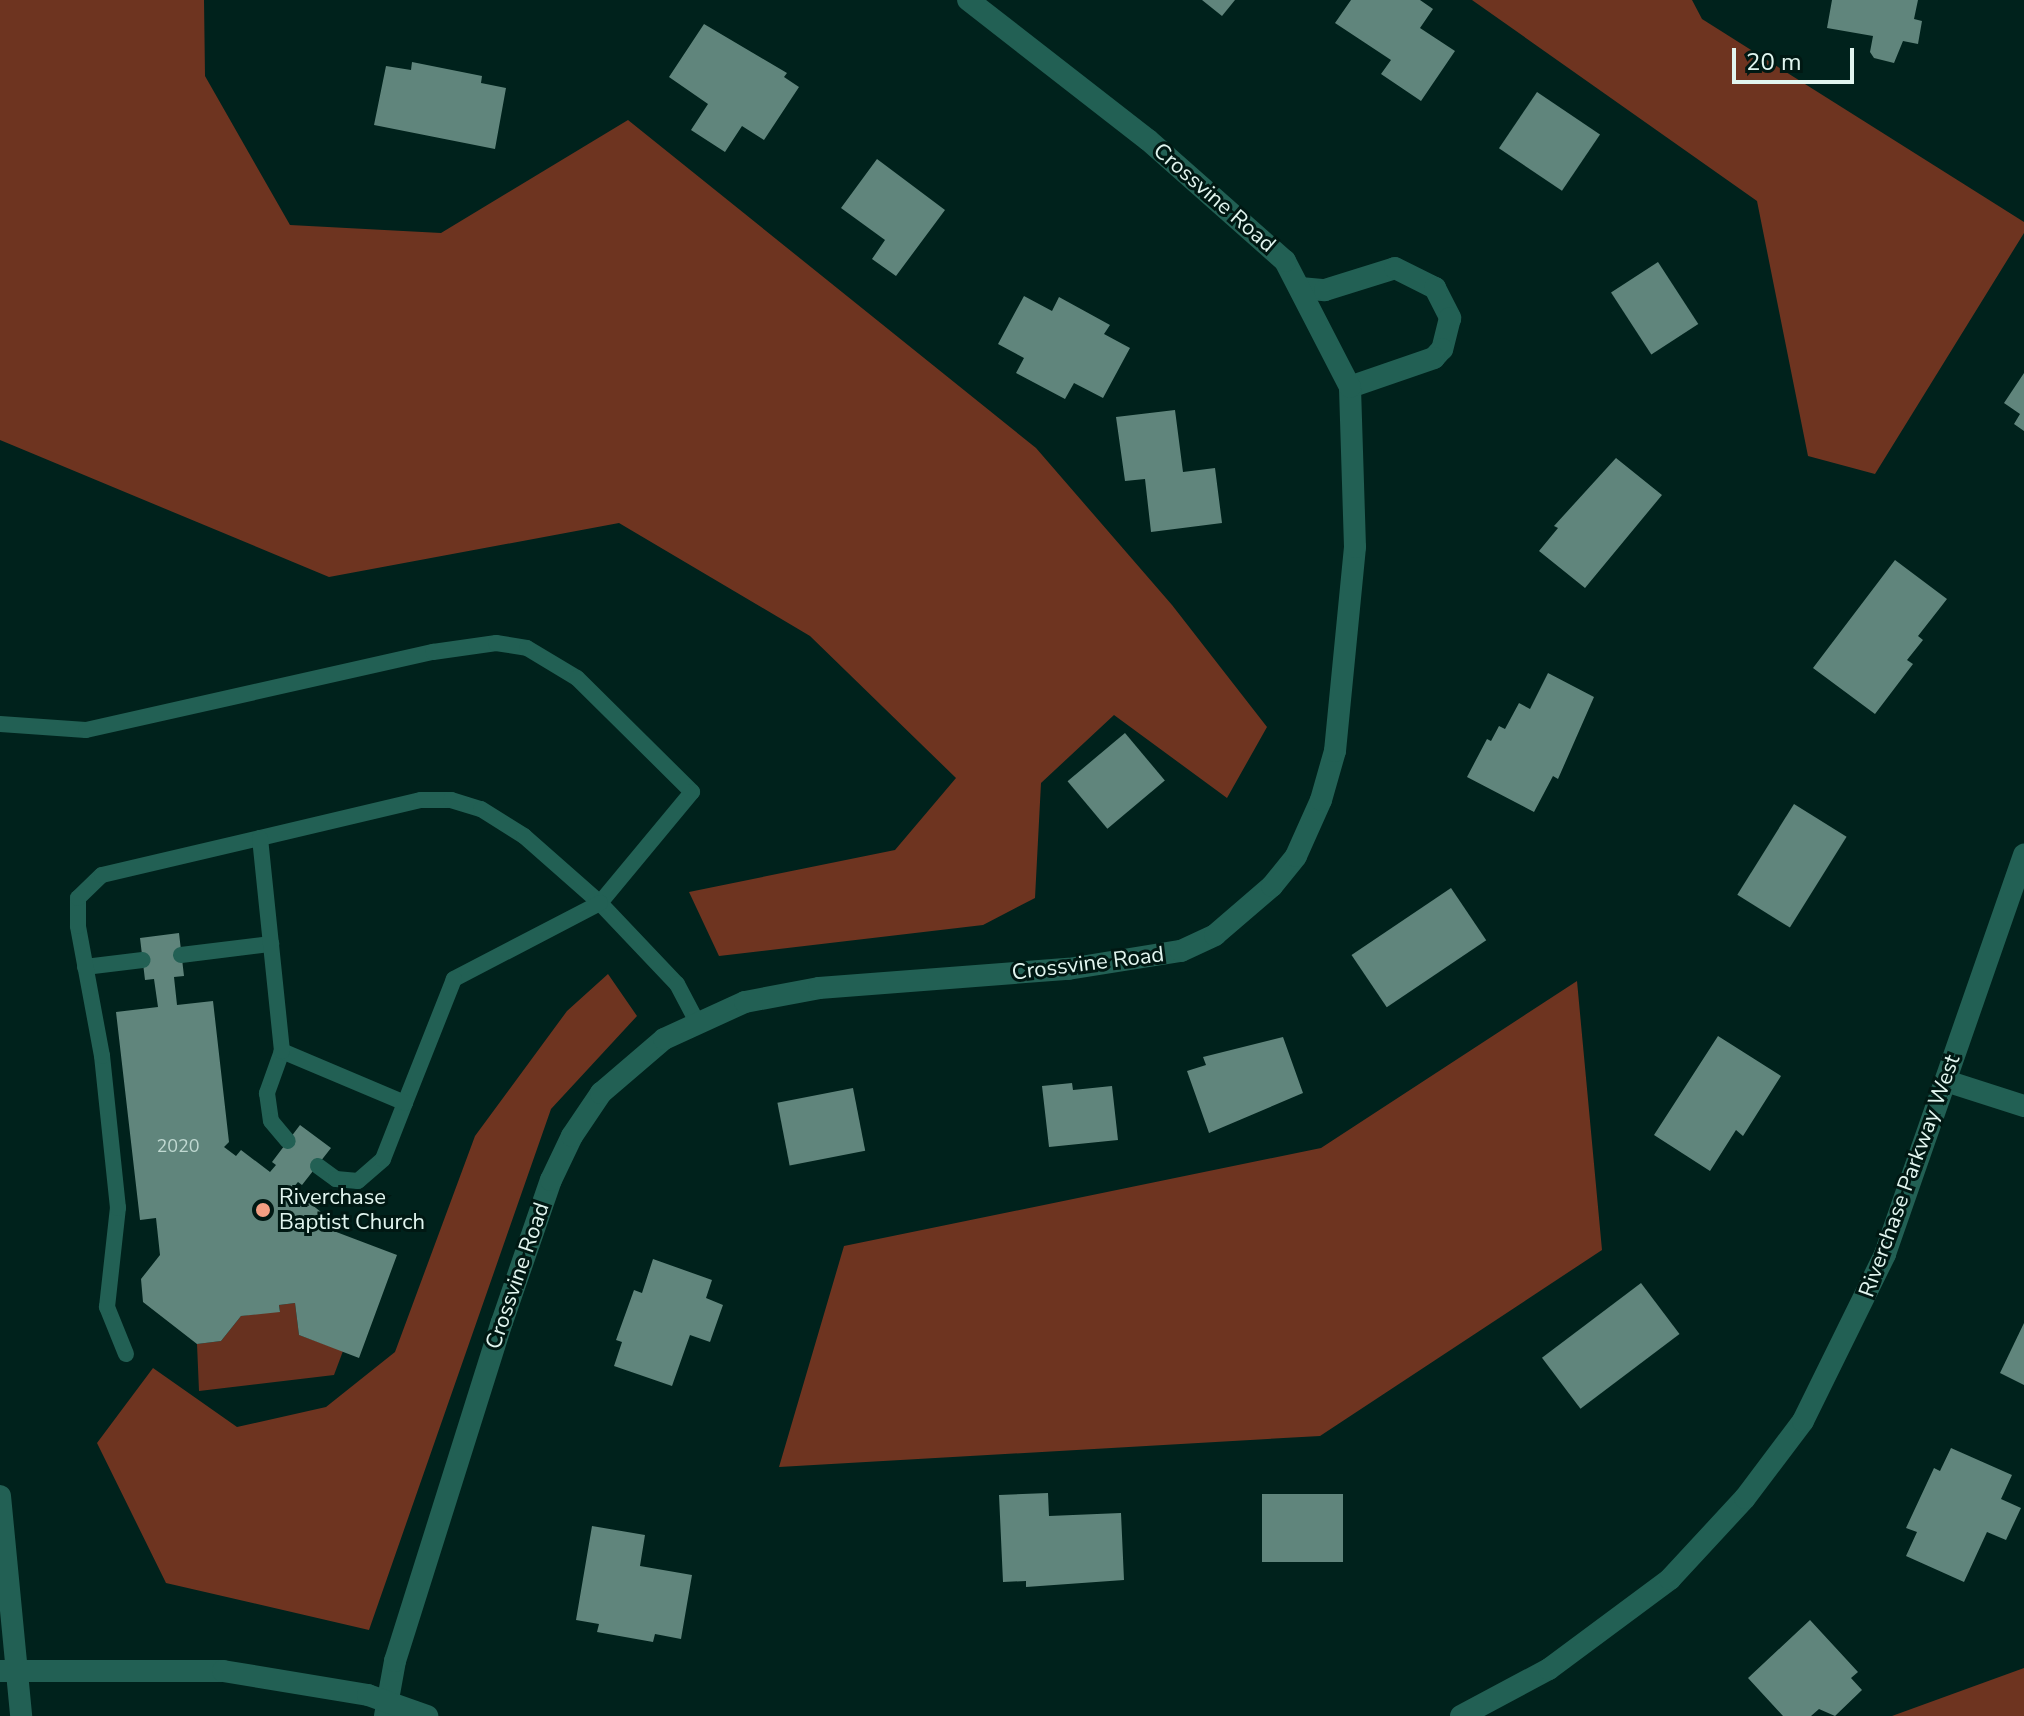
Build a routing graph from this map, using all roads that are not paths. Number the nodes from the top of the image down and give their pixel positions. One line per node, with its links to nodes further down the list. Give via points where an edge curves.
1 (968, 0): 2 (street, Crossvine Road, via 1239,218 1285,261)
2 (1300, 288): 3 (street, Crossvine Road); 3 (street, via 1325,290 1395,268 1435,288 1450,318 1442,349 1434,358)
3 (1350, 387): 12 (street, Crossvine Road, via 1355,547 1335,751 1296,856 1272,886 1215,935 1158,959 819,988 745,1002)
4 (0, 724): 7 (lane, via 86,730 433,652 496,643 527,648 577,678 692,792)
5 (260, 838): 7 (lane, via 421,800 451,800 481,809 524,836); 8 (lane); 11 (lane, via 102,875 78,898)
6 (2024, 854): 14 (street, Riverchase Parkway West)
7 (600, 903): 12 (lane, via 677,984); 15 (lane, via 454,979)
8 (271, 944): 9 (lane); 13 (lane)
9 (181, 955)
10 (143, 960): 11 (lane)
11 (85, 967): 19 (lane, via 102,1056 118,1208 107,1307)
12 (697, 1022): 22 (street, Crossvine Road, via 664,1039 601,1093 551,1180 413,1602)
13 (282, 1051): 15 (lane); 17 (lane, via 267,1093 271,1121)
14 (1946, 1081): 16 (street); 25 (street, Riverchase Parkway West, via 1885,1254 1846,1343 1803,1421 1754,1487 1670,1579 1602,1634 1494,1702)
15 (405, 1103): 18 (lane, via 383,1159 358,1181 336,1179)
16 (2024, 1106)
17 (288, 1141)
18 (318, 1166)
19 (126, 1354)
20 (0, 1496): 21 (street)
21 (8, 1670): 22 (street, via 223,1671); 23 (street)
22 (386, 1709): 24 (street)
23 (21, 1716)
24 (427, 1716)
25 (1461, 1716)

